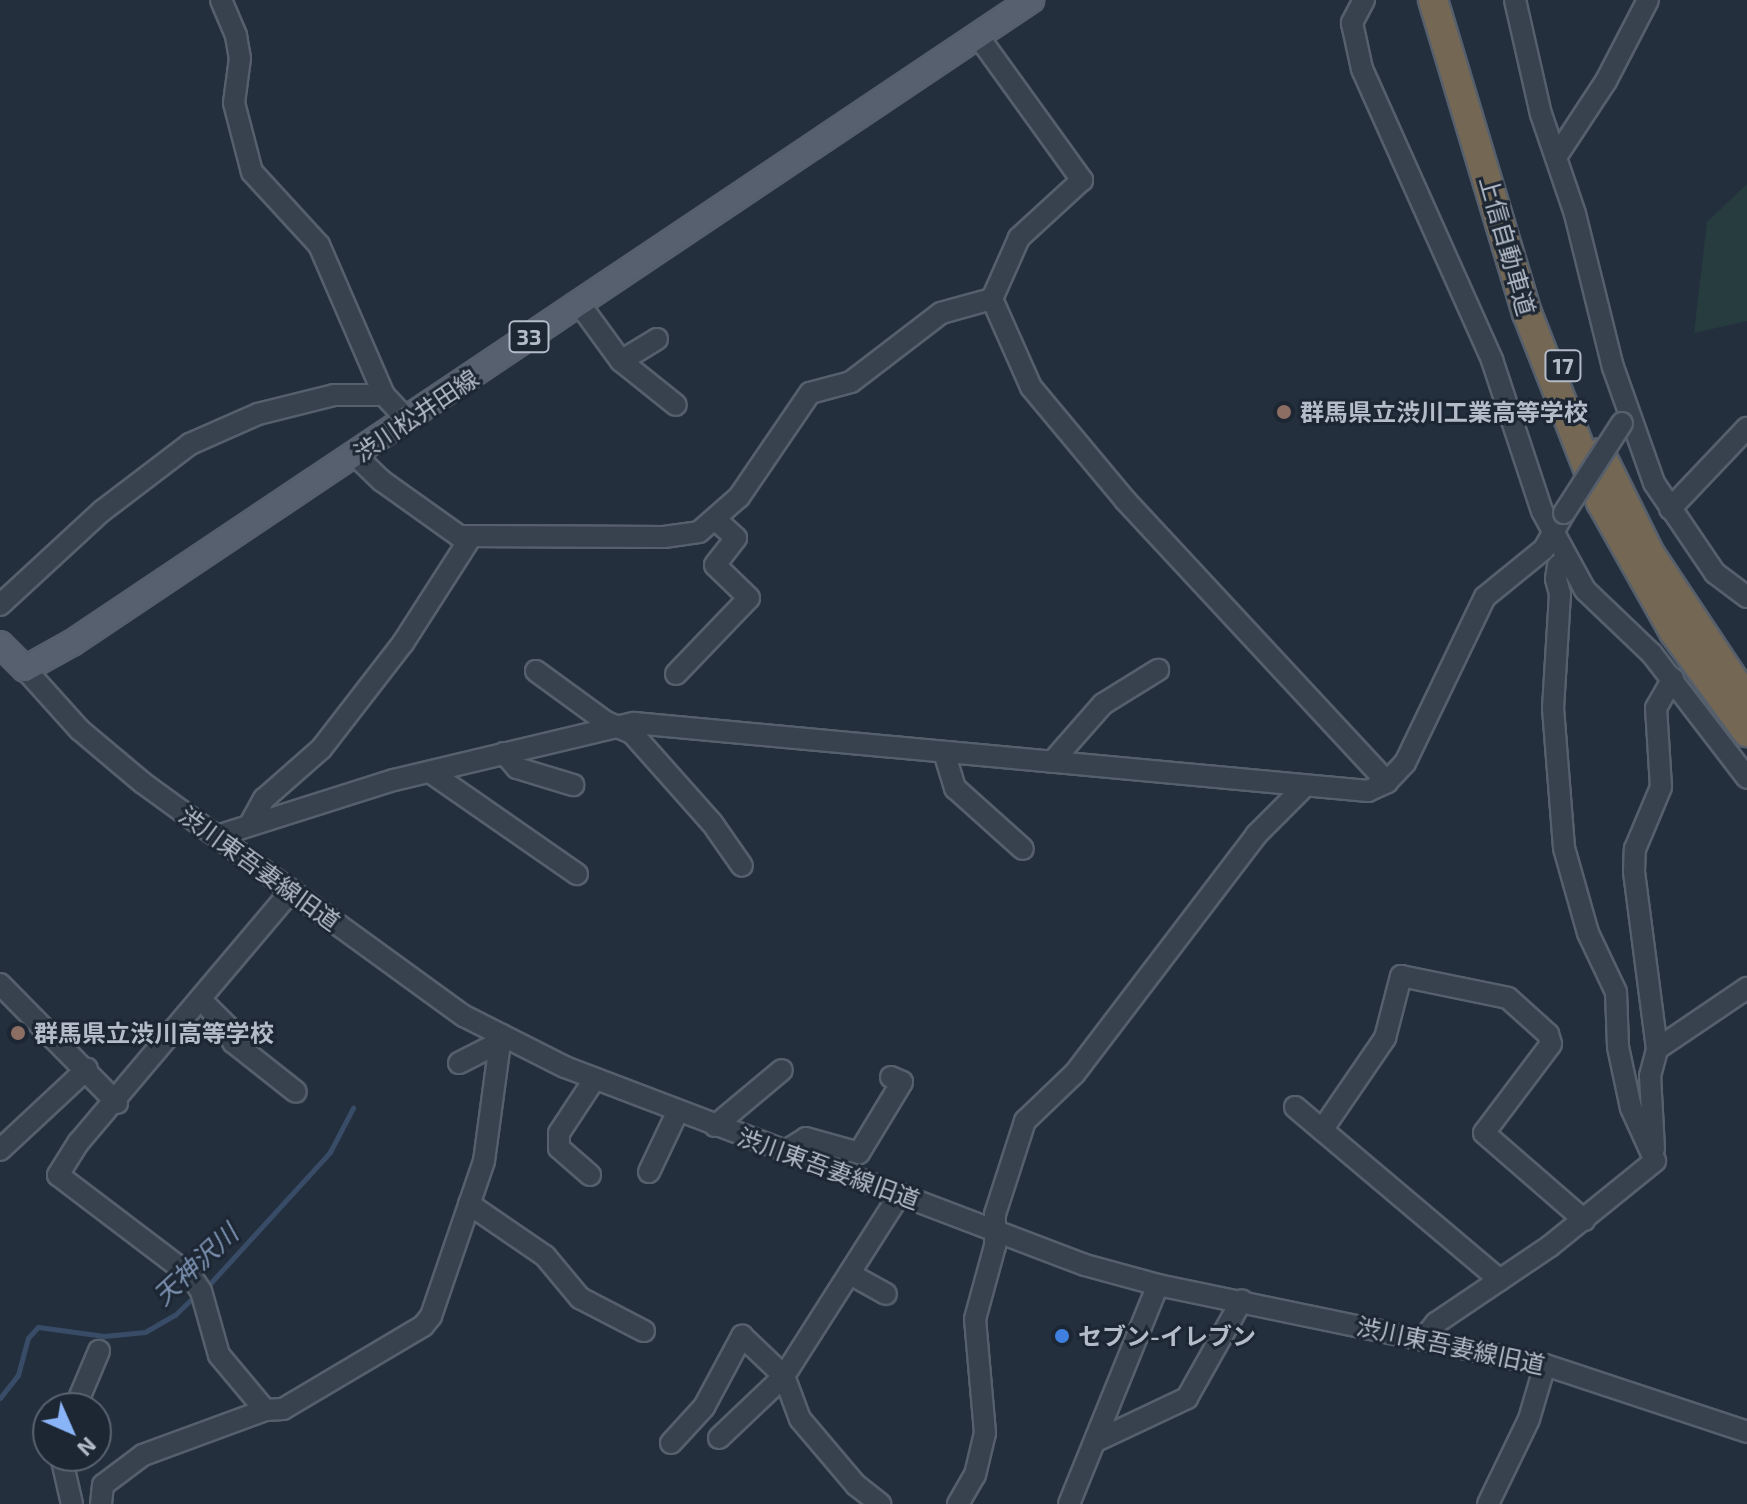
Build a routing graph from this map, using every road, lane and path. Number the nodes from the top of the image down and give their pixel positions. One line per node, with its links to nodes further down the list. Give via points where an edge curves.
1 (221, 0): 14 (street, via 240,58 234,103 252,172 319,245)
2 (1031, 0): 8 (main road, 渋川松井田線 / 33)
3 (1364, 0): 22 (street, via 1352,23 1362,69)
4 (1433, 0): 35 (highway, 上信自動車道 / 17, via 1527,313 1595,489 1674,632)
5 (1453, 0): 33 (highway, 上信自動車道 / 17, via 1571,390 1650,554)
6 (1515, 0): 9 (street)
7 (1648, 0): 9 (street, via 1621,56)
8 (978, 36): 10 (street, via 1082,180 1019,238); 11 (main road, 渋川松井田線 / 33)
9 (1556, 157): 17 (street)
10 (992, 299): 21 (street, via 941,313 851,382 810,393 739,497); 41 (street, via 1014,355 1044,406)
11 (578, 302): 13 (street); 16 (main road, 渋川松井田線 / 33)
12 (657, 339): 13 (street)
13 (621, 361): 15 (street)
14 (384, 395): 16 (street); 26 (street, via 334,395 258,414 190,444 102,511)
15 (676, 405)
16 (407, 420): 19 (main road, 渋川松井田線 / 33)
17 (1626, 421): 20 (street); 22 (street, bridge)
18 (1747, 428): 20 (street)
19 (356, 456): 23 (street, via 459,536); 28 (main road, 渋川松井田線 / 33)
20 (1670, 509): 25 (street, via 1715,573)
21 (715, 519): 23 (street, via 699,532 664,537); 31 (street, via 736,538 715,565 749,598)
22 (1558, 521): 24 (street); 41 (street, via 1529,565 1485,597 1405,763)
23 (471, 537): 44 (street, via 403,643 321,749 264,799)
24 (1567, 558): 32 (street, via 1585,590); 68 (street, via 1558,566 1556,579 1560,594 1553,708 1564,848 1588,933 1616,992 1618,1047 1631,1108)
25 (1747, 597)
26 (0, 605)
27 (0, 644): 28 (main road)
28 (25, 669): 45 (street, 渋川東吾妻線旧道, via 80,730)
29 (1158, 670): 38 (street, via 1103,704)
30 (536, 671): 34 (street)
31 (676, 674)
32 (1673, 679): 40 (street); 54 (street, via 1656,708 1661,787 1635,849 1634,872)
33 (1747, 700)
34 (614, 726): 36 (street, via 634,723); 37 (street); 47 (street, via 632,733 712,823)
35 (1747, 732)
36 (944, 752): 38 (street); 46 (street, via 955,788)
37 (504, 753): 39 (street); 42 (street, via 517,768)
38 (1052, 762): 43 (street)
39 (430, 772): 44 (street); 48 (street)
40 (1747, 778)
41 (1387, 782): 43 (street, via 1368,791)
42 (573, 785)
43 (1303, 788): 74 (street, via 1256,835 1075,1073 1025,1121 995,1214)
44 (250, 824): 45 (street)
45 (217, 836): 49 (street, 渋川東吾妻線旧道)
46 (1023, 849)
47 (742, 866)
48 (577, 874)
49 (292, 890): 52 (street); 53 (street, 渋川東吾妻線旧道, via 464,1016)
50 (0, 984): 56 (street)
51 (1747, 988): 54 (street)
52 (200, 999): 60 (street, via 228,1027 233,1042); 61 (street)
53 (501, 1035): 55 (street, via 493,1046); 59 (street, 渋川東吾妻線旧道); 72 (street, via 484,1161)
54 (1657, 1049): 68 (street, via 1650,1076)
55 (459, 1063)
56 (87, 1069): 61 (street); 66 (street)
57 (782, 1070): 64 (street)
58 (891, 1077): 67 (street, via 902,1082 859,1153 806,1138)
59 (594, 1080): 63 (street, 渋川東吾妻線旧道); 70 (street, via 559,1133 559,1148)
60 (296, 1092)
61 (117, 1103): 86 (street, via 79,1142 58,1175 163,1251 198,1287 219,1355)
62 (1295, 1107): 65 (street)
63 (678, 1111): 64 (street, 渋川東吾妻線旧道); 69 (street)
64 (715, 1126): 67 (street, 渋川東吾妻線旧道)
65 (1322, 1130): 73 (street, via 1385,1038 1401,976 1508,998 1548,1034 1551,1044 1484,1133); 76 (street)
66 (0, 1150)
67 (784, 1152): 71 (street, 渋川東吾妻線旧道)
68 (1655, 1161): 73 (street)
69 (649, 1172)
70 (590, 1175)
71 (900, 1194): 74 (street, 渋川東吾妻線旧道); 75 (street)
72 (469, 1204): 80 (street, via 545,1256 580,1298); 86 (street, via 423,1326 283,1409)
73 (1584, 1220): 76 (street)
74 (997, 1232): 77 (street, 渋川東吾妻線旧道); 95 (street, via 975,1319 985,1433 975,1475)
75 (850, 1274): 78 (street); 84 (street)
76 (1500, 1280): 81 (street, via 1436,1323)
77 (1158, 1285): 79 (street, 渋川東吾妻線旧道); 89 (street)
78 (886, 1294)
79 (1242, 1300): 81 (street, 渋川東吾妻線旧道); 89 (street, via 1187,1398)
80 (644, 1331)
81 (1423, 1339): 83 (street, 渋川東吾妻線旧道)
82 (99, 1351): 85 (street)
83 (1545, 1365): 87 (street, 渋川東吾妻線旧道); 97 (street, via 1529,1419)
84 (784, 1376): 88 (street); 90 (street, via 742,1336 704,1407); 94 (street, via 800,1419 856,1485)
85 (82, 1392)
86 (265, 1410): 92 (street, via 143,1455)
87 (1747, 1432)
88 (719, 1438)
89 (1096, 1441): 96 (street)
90 (671, 1443)
91 (65, 1472): 93 (street)
92 (102, 1495): 93 (street)
93 (73, 1504)
94 (880, 1504)
95 (958, 1504)
96 (1069, 1504)
97 (1488, 1504)

